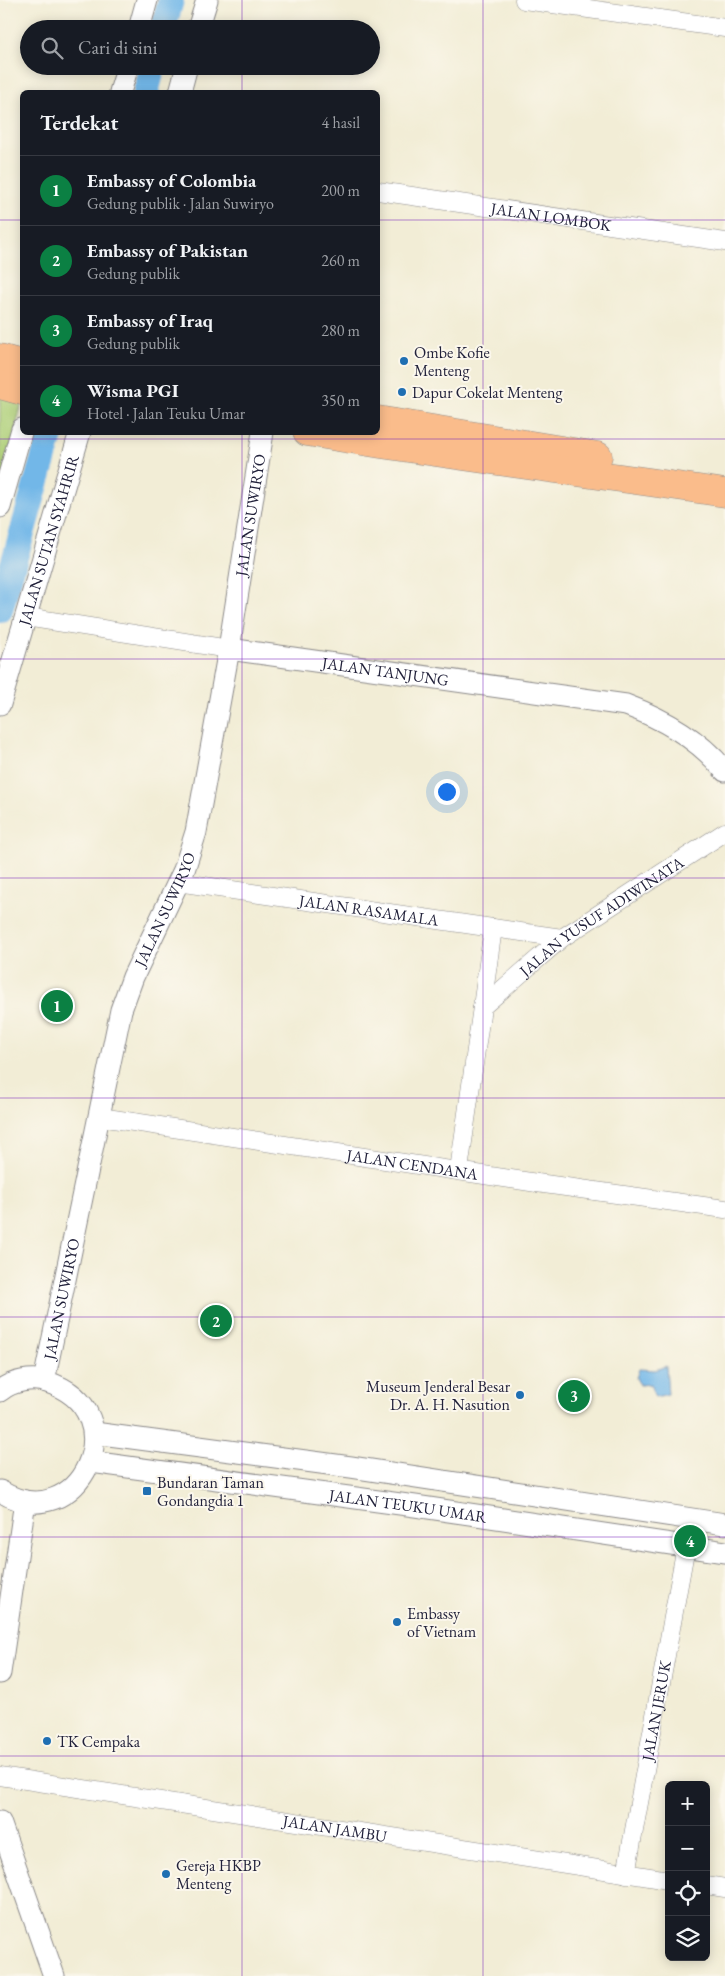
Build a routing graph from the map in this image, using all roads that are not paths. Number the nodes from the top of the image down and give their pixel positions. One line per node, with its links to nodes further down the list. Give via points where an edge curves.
1 (147, 0): 4 (street)
2 (207, 0): 5 (street)
3 (524, 0): 6 (street)
4 (141, 20)
5 (201, 20)
6 (725, 28)
7 (125, 75): 9 (street)
8 (185, 75): 10 (street)
9 (121, 90)
10 (181, 90)
11 (380, 191): 12 (street, JALAN LOMBOK)
12 (725, 242)
13 (0, 358): 14 (main road)
14 (20, 363)
15 (0, 385): 16 (main road)
16 (20, 390)
17 (380, 420): 22 (main road)
18 (20, 435): 24 (street)
19 (79, 435): 25 (street, JALAN SUTAN SYAHRIR)
20 (263, 435): 26 (street, JALAN SUWIRYO)
21 (325, 435): 23 (main road)
22 (725, 476)
23 (725, 493)
24 (0, 507)
25 (26, 617): 26 (street, JALAN TANJUNG); 27 (street, JALAN SUTAN SYAHRIR)
26 (228, 649): 28 (street, JALAN TANJUNG, via 626,705 655,716 688,736); 30 (street, JALAN SUWIRYO, via 196,832)
27 (0, 704)
28 (725, 771)
29 (725, 832): 32 (street, JALAN YUSUF ADIWINATA)
30 (177, 882): 31 (street, JALAN RASAMALA); 34 (street, JALAN SUWIRYO, via 132,977 121,1010)
31 (493, 928): 32 (street, JALAN RASAMALA); 33 (street)
32 (562, 938): 33 (street, JALAN YUSUF ADIWINATA)
33 (482, 1007): 35 (street)
34 (100, 1117): 35 (street, JALAN CENDANA); 37 (street, JALAN SUWIRYO)
35 (459, 1170): 36 (street, JALAN CENDANA)
36 (725, 1208)
37 (44, 1381): 38 (street, via 23,1381); 39 (street, via 62,1387 78,1398 89,1415)
38 (0, 1391)
39 (94, 1433): 40 (street); 41 (street, JALAN TEUKU UMAR)
40 (91, 1462): 43 (street, via 76,1485 65,1493 46,1500); 44 (street, JALAN TEUKU UMAR)
41 (418, 1478): 44 (street); 45 (street, JALAN TEUKU UMAR)
42 (0, 1491): 43 (street)
43 (25, 1501): 48 (street)
44 (415, 1506): 46 (street, JALAN TEUKU UMAR)
45 (724, 1524): 47 (street)
46 (686, 1546): 47 (street, JALAN TEUKU UMAR); 51 (street, JALAN JERUK)
47 (722, 1552)
48 (0, 1673)
49 (0, 1776): 51 (street, JALAN JAMBU)
50 (0, 1822): 55 (street)
51 (626, 1874): 52 (street, JALAN JAMBU)
52 (665, 1879)
53 (710, 1886): 54 (street)
54 (725, 1888)
55 (54, 1976)

